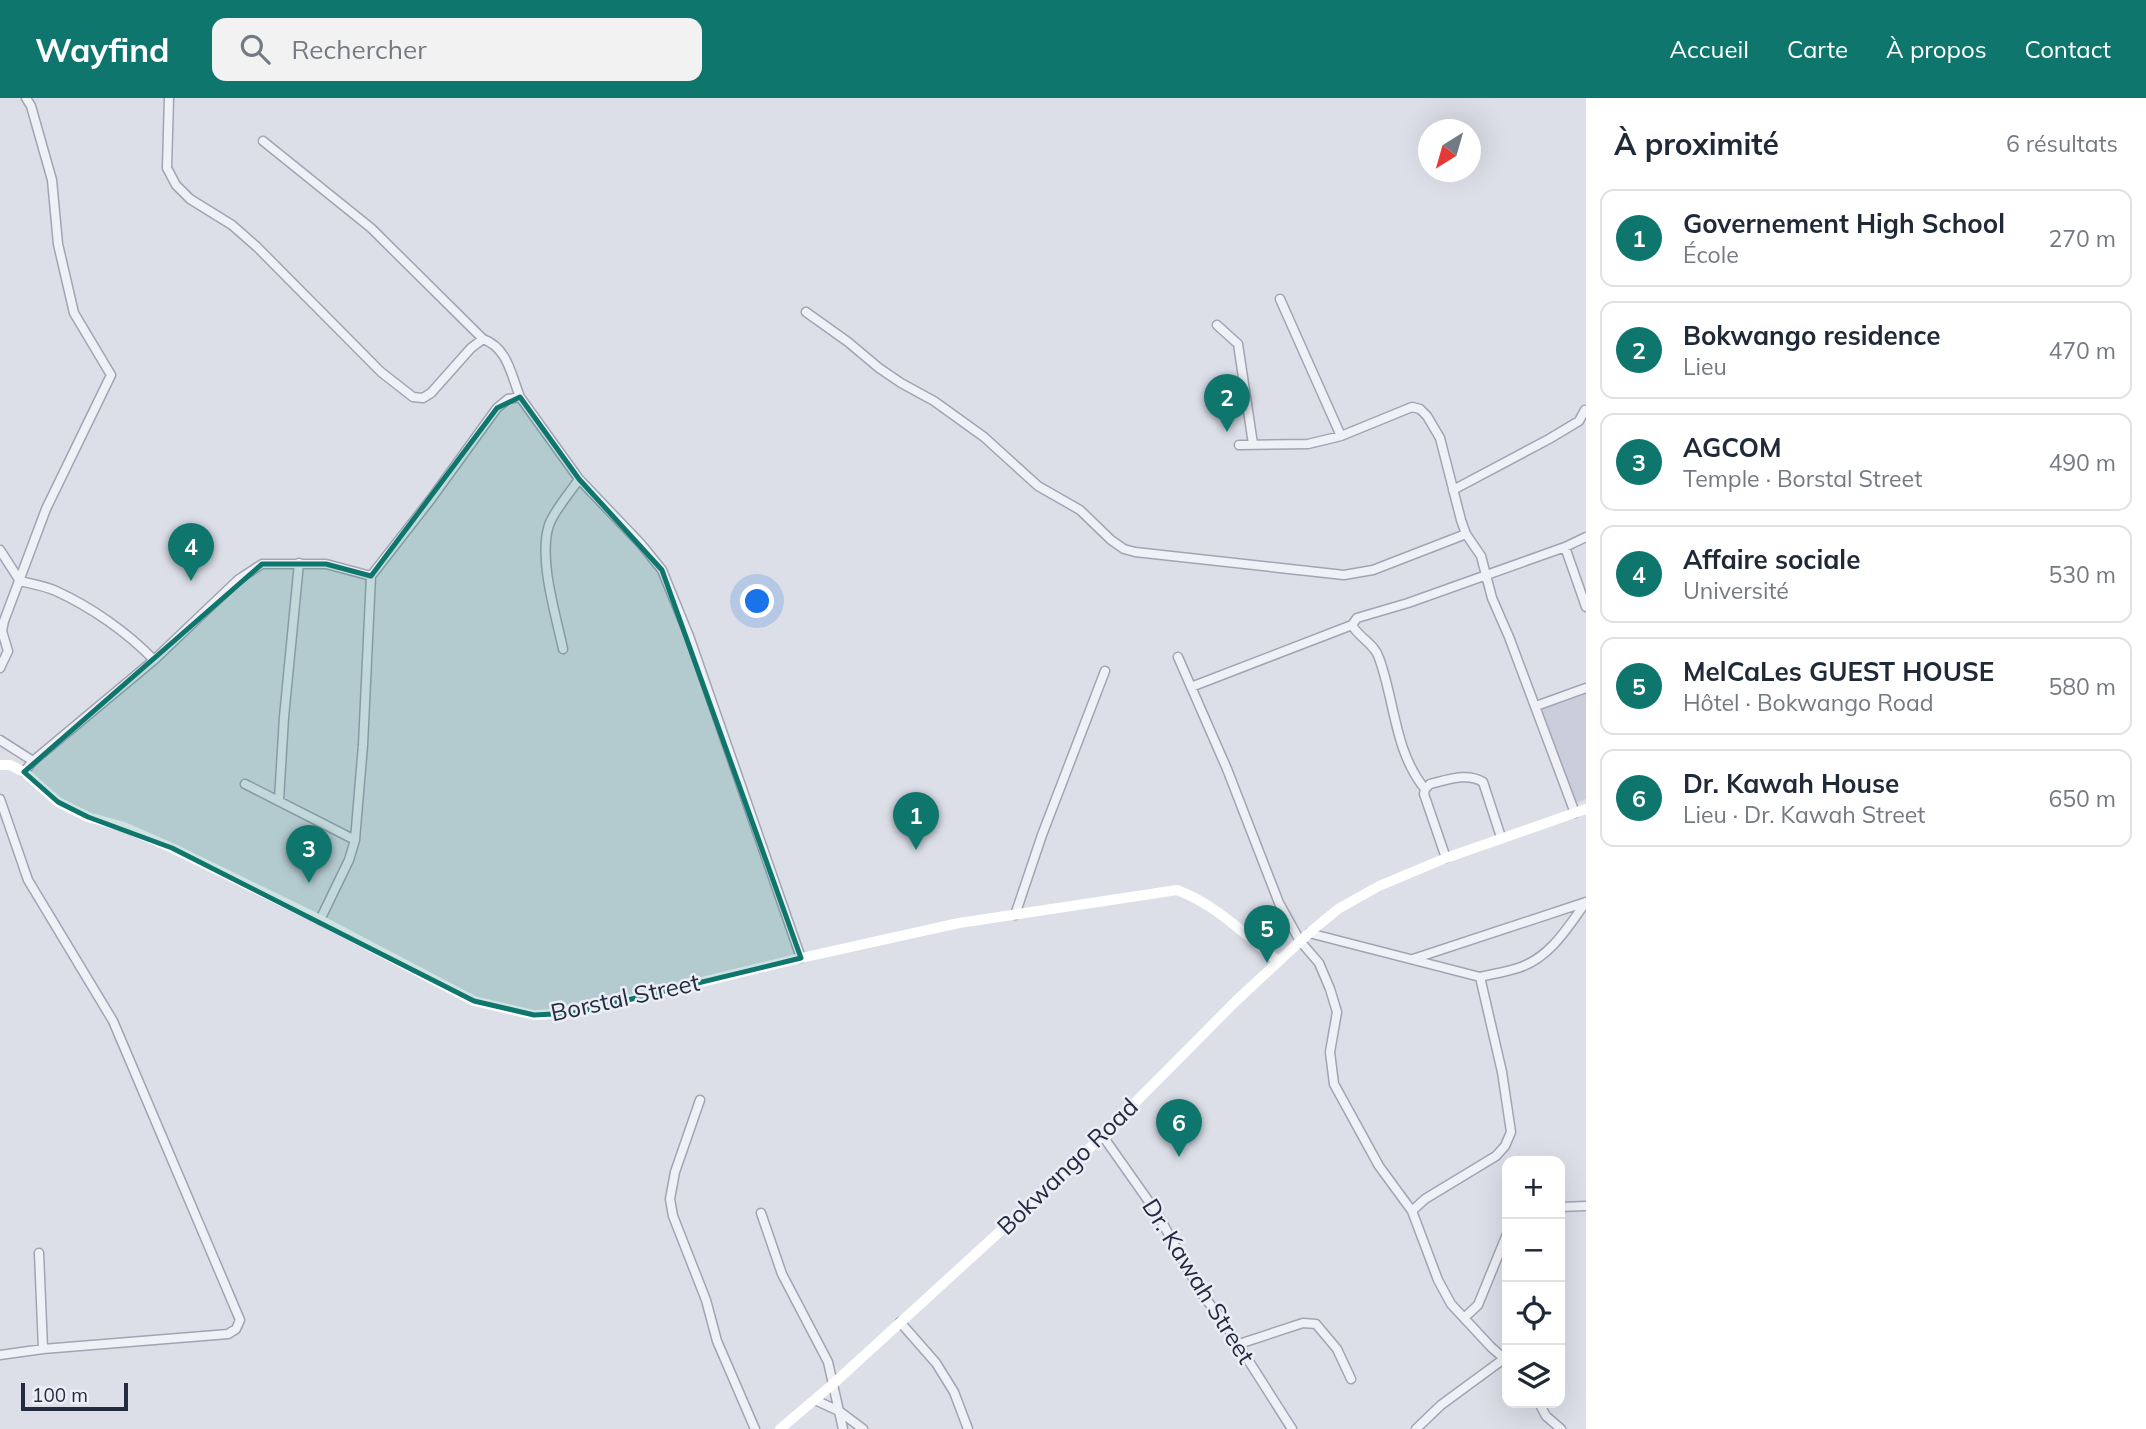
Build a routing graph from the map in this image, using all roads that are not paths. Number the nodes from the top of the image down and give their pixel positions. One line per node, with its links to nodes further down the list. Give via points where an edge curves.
1 (26, 98): 22 (street, via 52,180 58,244 74,313 111,375 46,509)
2 (169, 98): 7 (street, via 167,168 176,185 257,247 381,372 413,397 431,393)
3 (263, 141): 7 (street, via 371,228)
4 (1280, 299): 10 (street)
5 (806, 312): 15 (street, via 879,368 984,437 1038,486 1080,510 1124,549 1344,575 1373,570)
6 (1217, 325): 11 (street, via 1238,344)
7 (483, 339): 8 (street, via 501,351)
8 (520, 397): 13 (street); 21 (street, via 497,408)
9 (1585, 410): 14 (street, via 1579,421)
10 (1340, 436): 11 (street, via 1308,444); 14 (street, via 1412,407 1420,409 1440,438)
11 (1253, 444): 12 (street)
12 (1239, 445)
13 (579, 479): 25 (street, via 550,522 545,540); 49 (street, via 662,570 690,636)
14 (1453, 491): 15 (street)
15 (1466, 534): 20 (street, via 1481,556)
16 (1586, 537): 17 (street)
17 (1565, 547): 20 (street); 23 (street)
18 (0, 550): 22 (street)
19 (299, 563): 21 (street, via 337,566); 27 (street, via 262,564 239,579); 40 (street)
20 (1486, 574): 24 (street, via 1357,618); 32 (street)
21 (371, 576): 43 (street)
22 (20, 581): 27 (street, via 55,591 99,616); 28 (street, via 4,621 8,651)
23 (1586, 607)
24 (1352, 625): 30 (street); 38 (street, via 1357,636 1377,653 1404,750)
25 (564, 649)
26 (1178, 656): 30 (street)
27 (154, 660): 34 (street)
28 (0, 668)
29 (1105, 671): 46 (street)
30 (1191, 687): 48 (street, via 1279,903)
31 (1586, 688): 32 (street)
32 (1536, 706): 41 (street)
33 (0, 740): 34 (street)
34 (33, 761): 36 (street)
35 (0, 765): 36 (street, Borstal Street)
36 (24, 772): 47 (street, Borstal Street, via 58,802 88,817 172,848)
37 (246, 783): 40 (street)
38 (1426, 789): 42 (street, via 1430,784 1477,778 1483,782); 44 (street)
39 (0, 799): 64 (street, via 28,880 113,1021 240,1320 228,1334)
40 (278, 800): 43 (street)
41 (1581, 811): 42 (street, Bokwango Road)
42 (1501, 837): 44 (street, Bokwango Road)
43 (355, 840): 47 (street)
44 (1446, 858): 48 (street, Bokwango Road, via 1379,886 1338,909)
45 (1586, 902): 50 (street); 52 (street, via 1540,957 1520,968)
46 (1015, 915): 49 (street, Borstal Street); 51 (street, Borstal Street, via 1177,891 1225,916)
47 (320, 920): 49 (street, Borstal Street, via 474,1001 534,1015 573,1013)
48 (1305, 937): 50 (street); 51 (street, Bokwango Road); 57 (street, via 1338,1012 1330,1052 1334,1084 1379,1166)
49 (801, 958)
50 (1412, 959): 52 (street)
51 (1278, 961): 54 (street, Bokwango Road)
52 (1480, 977): 57 (street, via 1511,1132 1496,1156)
53 (700, 1100): 74 (street, via 670,1199 717,1341)
54 (1102, 1135): 62 (street, Bokwango Road); 63 (street, Dr. Kawah Street, via 1150,1202 1201,1293)
55 (1586, 1206): 56 (street)
56 (1565, 1208)
57 (1412, 1211): 61 (street, via 1438,1280)
58 (761, 1213): 69 (street, via 782,1274 828,1362)
59 (1502, 1246): 61 (street, via 1478,1305)
60 (39, 1253): 64 (street)
61 (1464, 1318): 66 (street)
62 (900, 1322): 69 (street, Bokwango Road); 78 (street, via 936,1363 954,1392)
63 (1238, 1344): 68 (street, via 1303,1323 1316,1324 1337,1349); 79 (street, Dr. Kawah Street)
64 (43, 1349): 65 (street)
65 (0, 1355)
66 (1502, 1356)
67 (1502, 1362): 80 (street, via 1441,1405)
68 (1351, 1379)
69 (833, 1384): 70 (street, Bokwango Road); 72 (street)
70 (815, 1399): 72 (street); 75 (street, Bokwango Road)
71 (1542, 1408): 73 (street)
72 (839, 1411): 76 (street); 77 (street)
73 (1558, 1428)
74 (755, 1429)
75 (780, 1429)
76 (843, 1429)
77 (863, 1429)
78 (968, 1429)
79 (1292, 1429)
80 (1416, 1429)

